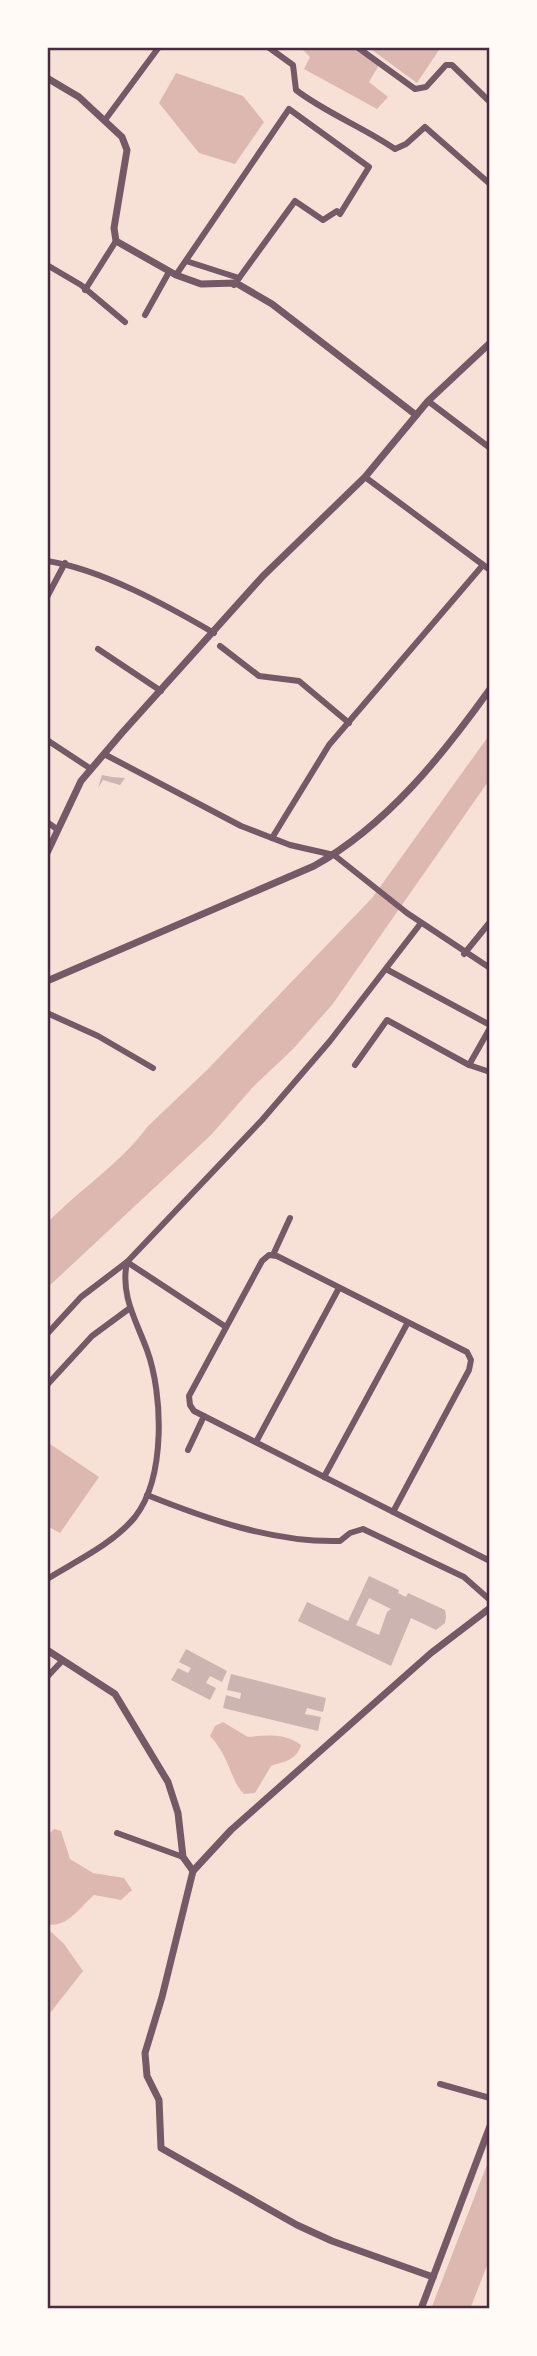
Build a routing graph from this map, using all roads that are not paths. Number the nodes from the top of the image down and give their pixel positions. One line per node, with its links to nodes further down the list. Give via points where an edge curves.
1 (159, 47): 6 (street)
2 (268, 47): 7 (street, via 293,65 296,90 306,97 395,149 425,127)
3 (357, 47): 5 (street, via 415,89 426,87 446,65 452,65)
4 (47, 78): 6 (street)
5 (490, 102)
6 (105, 120): 8 (street, via 122,137 127,150 114,228)
7 (490, 184)
8 (116, 241): 11 (street); 14 (street)
9 (186, 261): 11 (street); 12 (street); 12 (street, via 289,109 369,167 340,214 337,211 323,220 295,201)
10 (47, 265): 14 (street)
11 (172, 274): 13 (street, via 201,284); 15 (street)
12 (239, 278): 13 (street)
13 (234, 285): 19 (street, via 272,304)
14 (85, 290): 16 (street)
15 (145, 315)
16 (125, 322)
17 (490, 343): 18 (street)
18 (428, 401): 19 (street); 20 (street)
19 (416, 415): 21 (street)
20 (490, 448)
21 (366, 477): 24 (street); 26 (street, via 263,576)
22 (47, 561): 23 (street)
23 (65, 563): 25 (street); 26 (street, via 155,599)
24 (487, 568): 31 (street)
25 (47, 597)
26 (214, 634): 30 (street)
27 (220, 646): 31 (street, via 259,676 299,681)
28 (98, 649): 30 (street)
29 (490, 689): 39 (street, via 457,735 386,813)
30 (161, 691): 33 (street)
31 (349, 723): 37 (street, via 329,745)
32 (47, 740): 34 (street)
33 (104, 754): 34 (street); 37 (street, via 242,827)
34 (91, 769): 36 (street)
35 (47, 822): 36 (street)
36 (58, 830): 38 (street)
37 (272, 838): 39 (street)
38 (47, 853)
39 (334, 855): 41 (street); 45 (street)
40 (490, 922): 42 (street)
41 (421, 923): 42 (street); 44 (street)
42 (464, 954): 43 (street)
43 (490, 968)
44 (386, 969): 47 (street); 54 (street, via 230,1157)
45 (47, 981)
46 (47, 1013): 50 (street, via 98,1035)
47 (490, 1026): 49 (street)
48 (355, 1065): 49 (street, via 387,1020)
49 (469, 1065): 51 (street)
50 (153, 1068)
51 (490, 1072)
52 (290, 1218): 53 (street)
53 (273, 1255): 55 (street); 58 (street, via 262,1261)
54 (127, 1262): 56 (street, via 124,1293); 58 (street); 59 (street, via 81,1297)
55 (339, 1288): 57 (street); 62 (street)
56 (130, 1308): 60 (street, via 92,1336); 65 (street, via 154,1368 157,1389 158,1445)
57 (407, 1324): 64 (street); 66 (street, via 467,1352 471,1360)
58 (226, 1328): 61 (street, via 189,1396 190,1405)
59 (47, 1334)
60 (47, 1385)
61 (204, 1416): 62 (street); 63 (street)
62 (256, 1442): 64 (street)
63 (188, 1450)
64 (324, 1477): 66 (street)
65 (147, 1495): 68 (street, via 136,1516 119,1533); 69 (street, via 264,1533 340,1541 363,1529 464,1577)
66 (393, 1512): 67 (street)
67 (490, 1561)
68 (47, 1579)
69 (490, 1600)
70 (490, 1608): 76 (street, via 431,1653 231,1830)
71 (47, 1650): 72 (street)
72 (62, 1661): 73 (street); 75 (street, via 115,1694 169,1782)
73 (47, 1677)
74 (117, 1833): 75 (street)
75 (183, 1857): 76 (street)
76 (193, 1871): 80 (street, via 145,2053 147,2076 159,2100 161,2148 297,2225)
77 (440, 2084): 78 (street)
78 (490, 2098)
79 (490, 2126): 80 (street)
80 (433, 2277): 81 (street)
81 (421, 2309)

